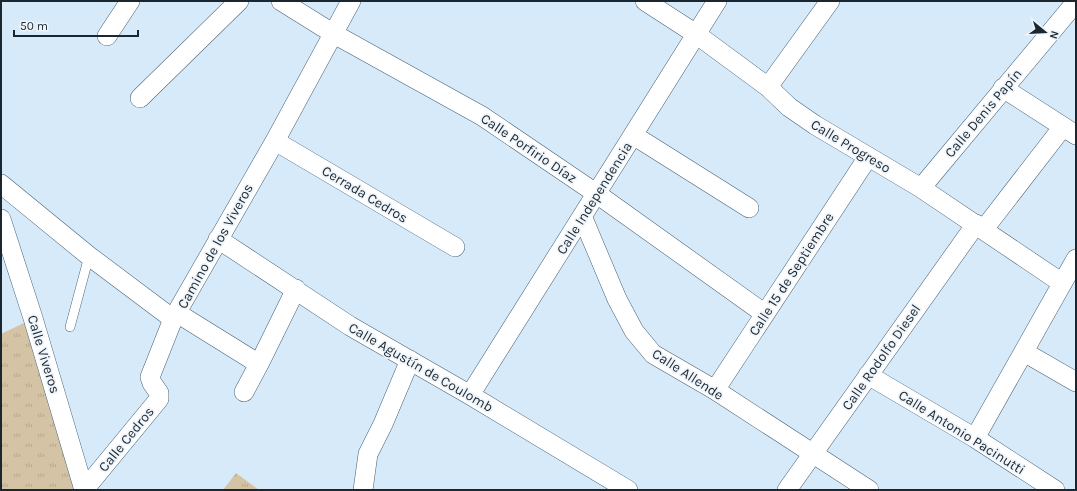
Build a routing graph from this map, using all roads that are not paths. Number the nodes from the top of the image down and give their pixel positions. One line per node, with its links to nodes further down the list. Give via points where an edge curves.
1 (130, 1): 11 (street)
2 (239, 1): 14 (street)
3 (281, 1): 9 (street, Calle Porfirio Díaz)
4 (351, 1): 9 (street, Camino de los Viveros)
5 (645, 1): 10 (street, Calle Progreso)
6 (718, 1): 10 (street, Calle Independencia)
7 (830, 1): 12 (street)
8 (1076, 2): 13 (street, Calle Denis Papín)
9 (334, 34): 17 (street, Camino de los Viveros); 21 (street, Calle Porfirio Díaz, via 482,116)
10 (696, 34): 12 (street, Calle Progreso); 16 (street, Calle Independencia)
11 (106, 36)
12 (768, 88): 18 (street, Calle Progreso, via 788,107)
13 (1003, 88): 15 (street); 20 (street, Calle Denis Papín)
14 (140, 98)
15 (1069, 131): 25 (street, Calle Rodolfo Diesel)
16 (633, 135): 21 (street, Calle Independencia); 22 (street)
17 (275, 141): 26 (street, Camino de los Viveros); 27 (street, Cerrada Cedros)
18 (868, 157): 20 (street, Calle Progreso); 32 (street, Calle 15 de Septiembre)
19 (1, 184): 28 (street, Camino de los Viveros)
20 (922, 188): 25 (street, Calle Progreso)
21 (597, 194): 23 (street, Calle Independencia); 32 (street, Calle Porfirio Díaz)
22 (749, 208)
23 (582, 216): 40 (street, Calle Allende, via 617,299 634,331 653,354); 42 (street, Calle Independencia)
24 (1, 219): 45 (street, Calle Viveros)
25 (980, 226): 30 (street, Calle Progreso); 38 (street, Calle Rodolfo Diesel)
26 (218, 239): 31 (street, Calle Agustín de Coulomb); 33 (street, Camino de los Viveros)
27 (455, 247)
28 (89, 256): 33 (street, Camino de los Viveros); 34 (lane)
29 (1076, 260): 30 (street)
30 (1062, 283): 35 (street)
31 (296, 289): 36 (street, Calle Agustín de Coulomb, via 350,326); 37 (street)
32 (765, 314): 40 (street, Calle 15 de Septiembre)
33 (175, 316): 37 (street); 45 (street, Calle Cedros, via 150,377 159,393 159,399)
34 (70, 327)
35 (1024, 352): 39 (street); 43 (street)
36 (410, 360): 42 (street, Calle Agustín de Coulomb); 46 (street, via 368,454)
37 (260, 364): 41 (street)
38 (868, 375): 43 (street, Calle Antonio Pacinutti); 44 (street, Calle Rodolfo Diesel)
39 (1076, 382)
40 (715, 390): 44 (street, Calle Allende)
41 (244, 392)
42 (470, 395): 47 (street, Calle Agustín de Coulomb)
43 (975, 438): 50 (street, Calle Antonio Pacinutti)
44 (812, 455): 48 (street, Calle Rodolfo Diesel); 49 (street, Calle Allende)
45 (84, 490)
46 (363, 490)
47 (628, 490)
48 (787, 490)
49 (869, 490)
50 (1055, 490)

